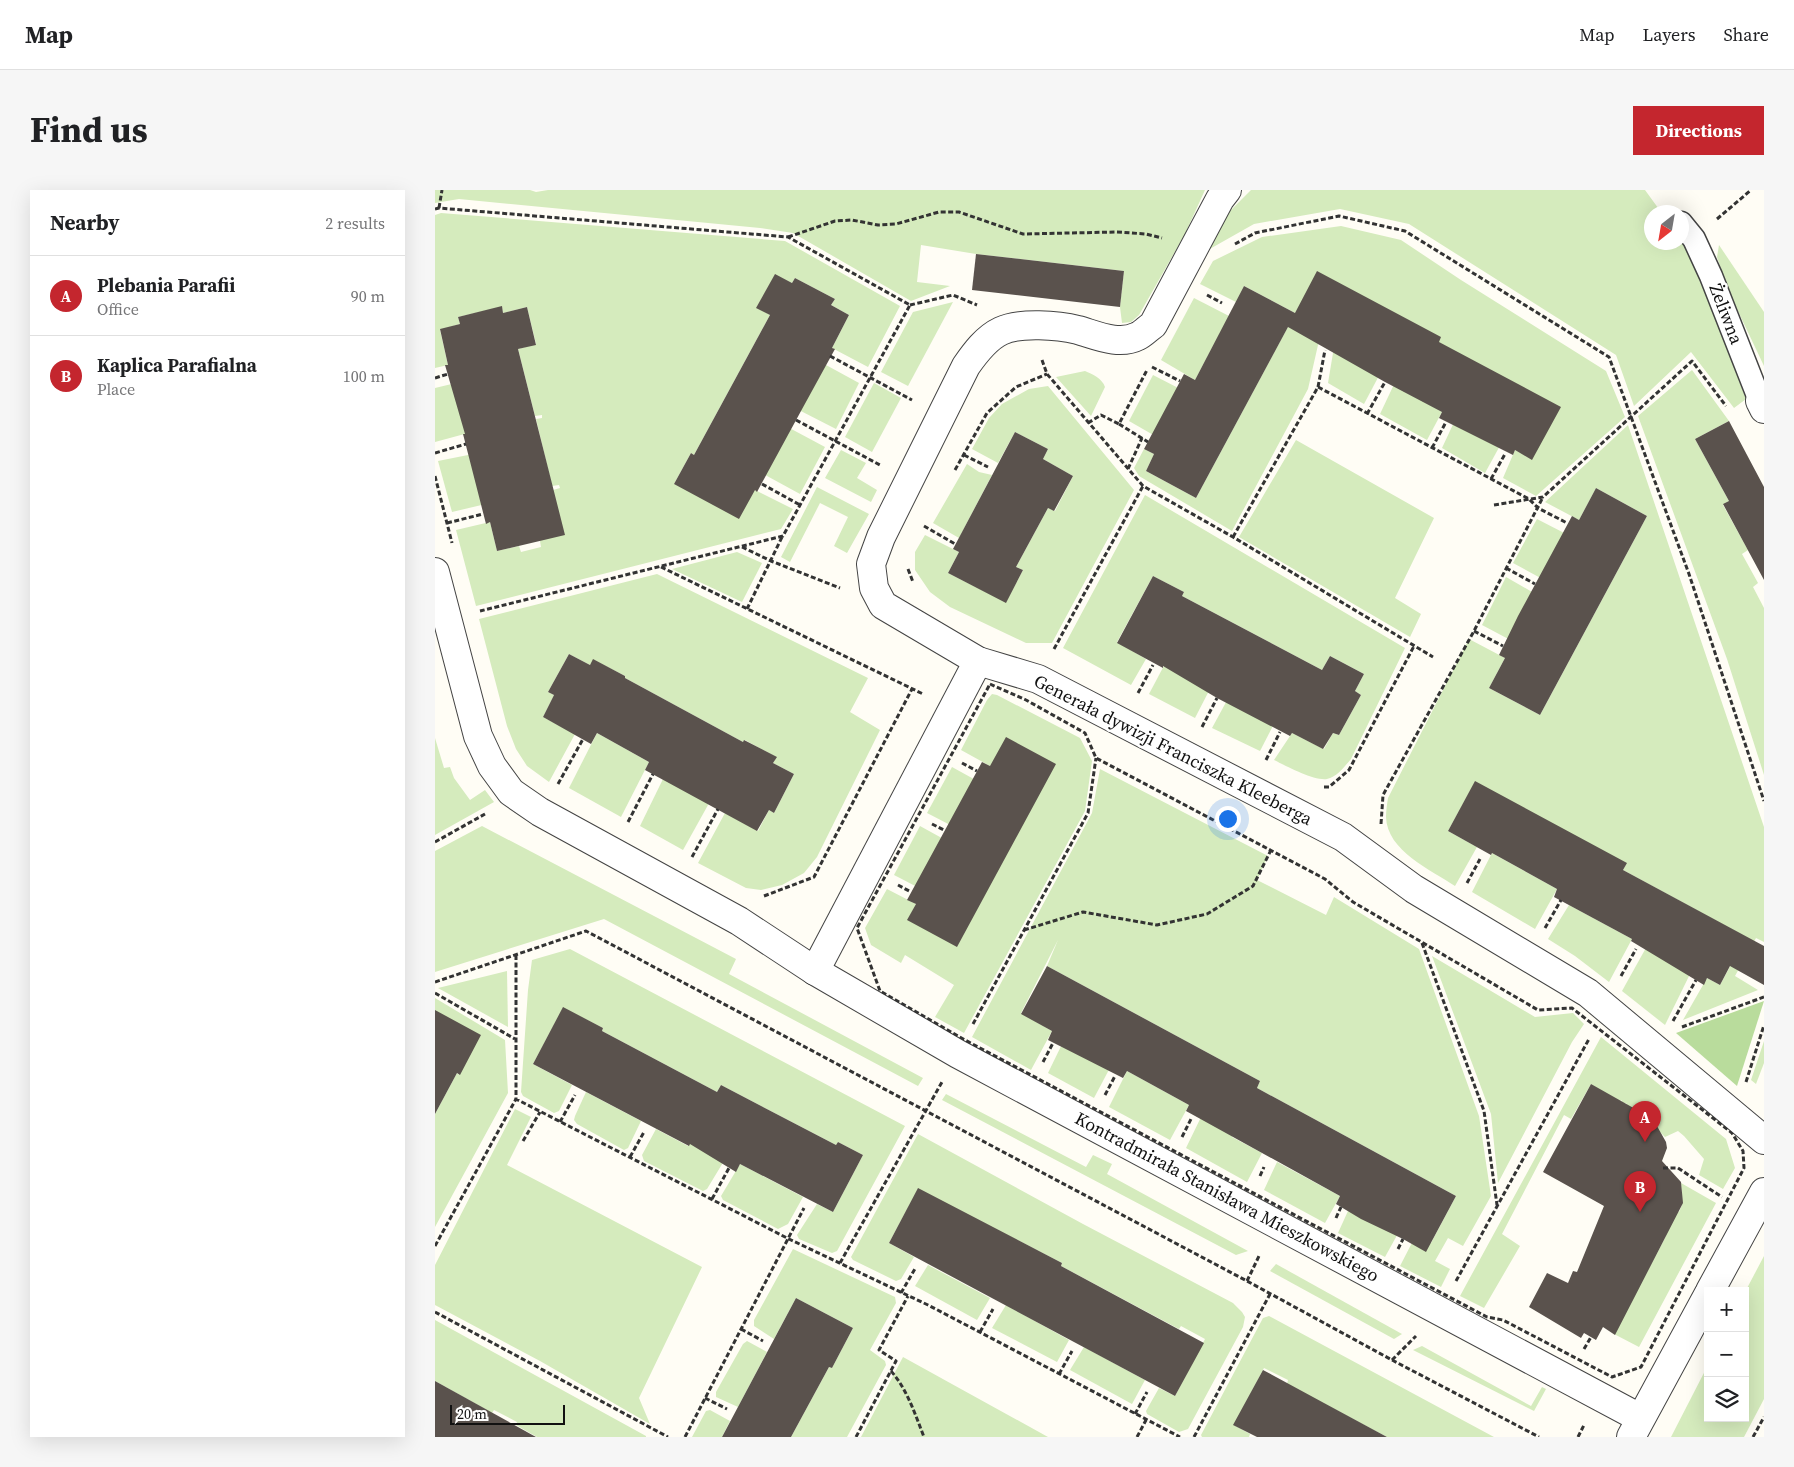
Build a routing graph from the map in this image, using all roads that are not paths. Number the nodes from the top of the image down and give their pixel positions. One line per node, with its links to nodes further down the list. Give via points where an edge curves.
1 (1227, 190): 5 (street, Generała dywizji Franciszka Kleeberga, via 1153,325 1138,336 1124,340 1047,326 1001,331 978,349 966,366 881,537 871,564 874,588 883,605)
2 (1689, 237): 3 (lane, Żeliwna, via 1711,276)
3 (1762, 405)
4 (437, 584): 6 (street, Kontradmirała Stanisława Mieszkowskiego, via 478,736 492,766 511,792 540,812 739,921)
5 (978, 661): 6 (street, via 963,712); 7 (street, Generała dywizji Franciszka Kleeberga, via 1032,690 1343,837 1414,889 1656,1036)
6 (815, 971): 11 (street, Kontradmirała Stanisława Mieszkowskiego, via 1444,1304)
7 (1764, 1140)
8 (1764, 1192): 9 (street)
9 (1712, 1287)
10 (1704, 1302): 11 (street)
11 (1636, 1428)

